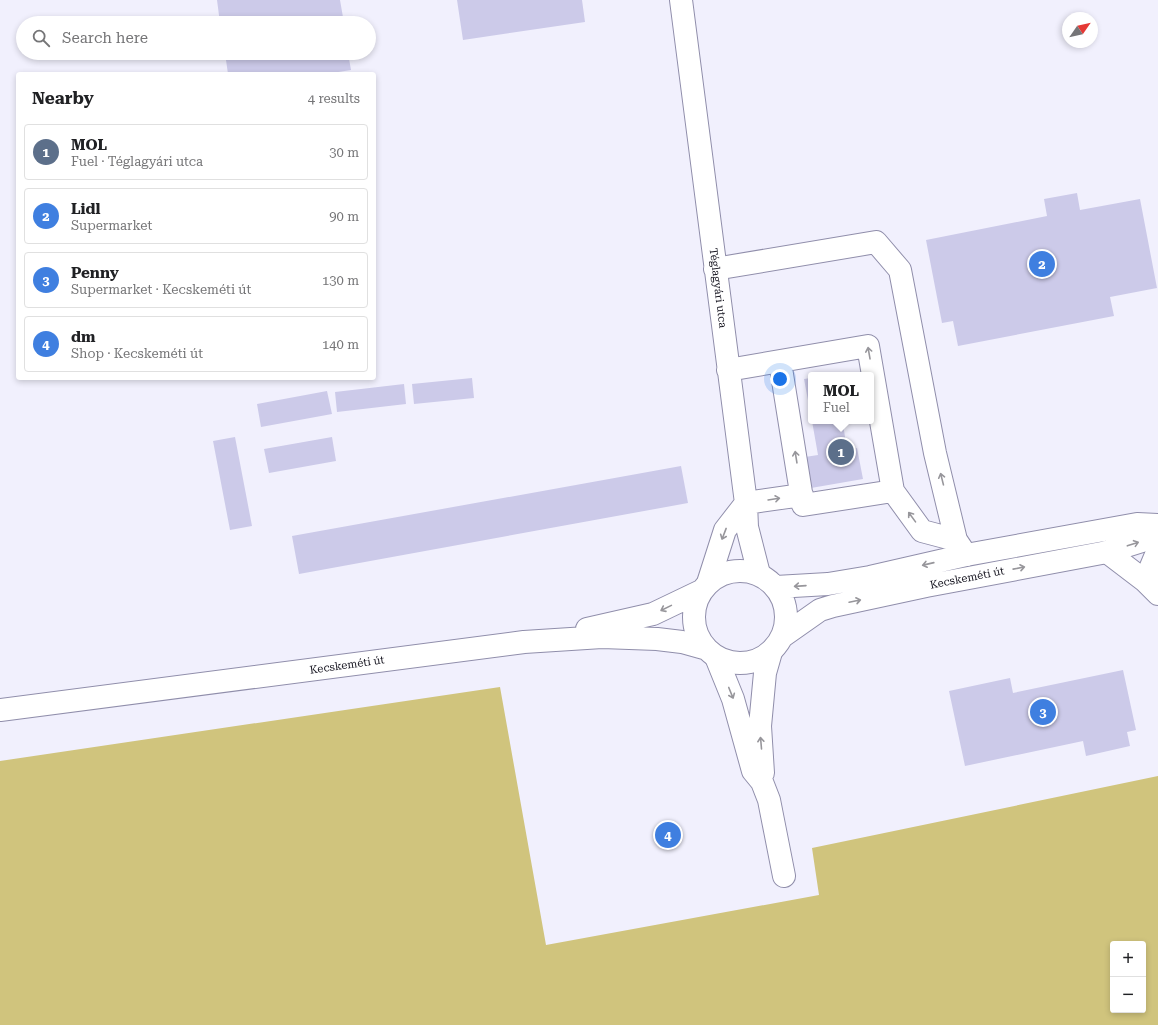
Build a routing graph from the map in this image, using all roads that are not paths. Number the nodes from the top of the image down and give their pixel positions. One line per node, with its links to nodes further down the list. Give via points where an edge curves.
1 (680, 0): 2 (main road, Téglagyári utca)
2 (715, 269): 4 (main road, Téglagyári utca); 12 (main road, one-way to 2, via 935,453 900,270 876,242)
3 (780, 362): 4 (main road); 5 (main road, one-way to 3, via 868,346); 8 (main road, one-way to 3)
4 (728, 370): 9 (main road, Téglagyári utca)
5 (872, 372)
6 (874, 381): 7 (main road, one-way to 6)
7 (893, 491): 8 (main road, via 803,505); 12 (main road, one-way to 7, via 922,531)
8 (802, 495): 9 (main road, one-way to 8)
9 (746, 503): 15 (main road, Téglagyári utca, via 747,527); 16 (main road, one-way to 16, via 725,530)
10 (1158, 525): 12 (main road, Kecskeméti út, via 1137,524)
11 (1158, 536): 14 (main road, Kecskeméti út, one-way to 11)
12 (961, 548): 15 (main road, Kecskeméti út, one-way to 15, via 870,577 828,584)
13 (1158, 550): 17 (main road)
14 (1107, 552): 17 (main road); 19 (main road, Kecskeméti út, one-way to 14, via 820,610 833,606)
15 (768, 581): 16 (main road, Kecskeméti út, via 749,571 738,570 717,576); 19 (main road, via 782,596 787,616 786,626)
16 (705, 587): 18 (main road, Kecskeméti út, one-way to 18, via 653,614); 20 (main road, via 696,600 694,621 696,631)
17 (1151, 587)
18 (524, 642): 20 (main road, Kecskeméti út, via 602,637 634,638 682,642); 21 (main road, Kecskeméti út)
19 (777, 644): 20 (main road, Kecskeméti út, via 763,658 744,663 725,661); 22 (main road, one-way to 19, via 764,770 760,726 765,673)
20 (711, 653): 22 (main road, one-way to 22, via 733,699 754,771)
21 (0, 710)
22 (762, 782): 23 (main road, via 769,800)
23 (784, 876)

